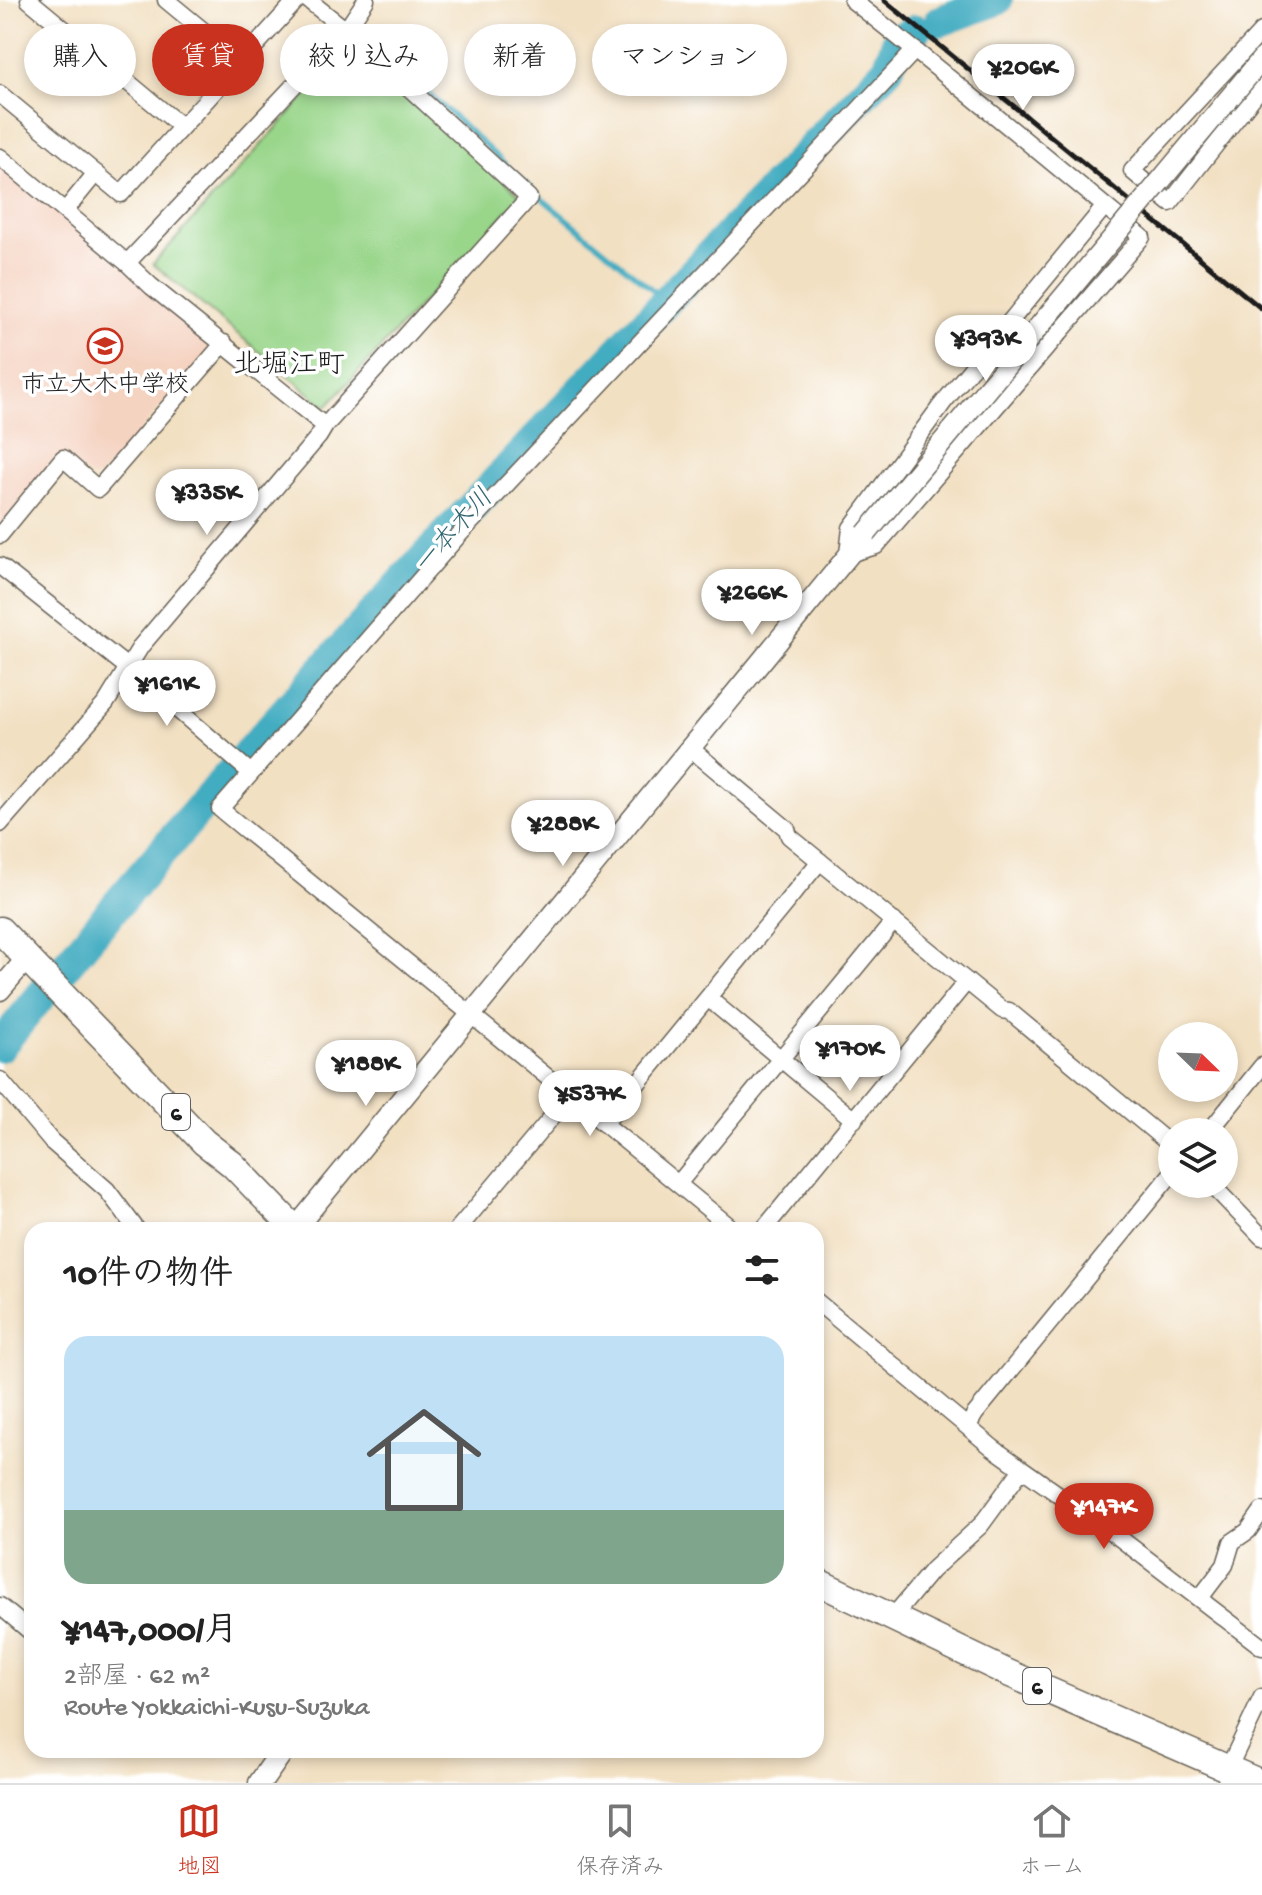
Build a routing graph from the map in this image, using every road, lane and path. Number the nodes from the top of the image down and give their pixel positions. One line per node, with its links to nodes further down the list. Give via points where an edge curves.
1 (29, 0): 18 (street)
2 (166, 0): 7 (street)
3 (297, 0): 10 (street)
4 (308, 0): 8 (street)
5 (366, 0): 8 (street)
6 (852, 0): 11 (street)
7 (195, 24)
8 (349, 24)
9 (1262, 31): 13 (street, via 1132,171 1170,203)
10 (264, 35)
11 (915, 50): 21 (street); 31 (street, via 458,536)
12 (1262, 59): 27 (street, bridge)
13 (1262, 86)
14 (0, 94): 20 (street)
15 (209, 96): 18 (street)
16 (282, 96): 23 (street)
17 (423, 96): 25 (street, via 529,198)
18 (182, 127): 20 (street, via 121,194)
19 (0, 157): 22 (street)
20 (96, 173): 22 (street)
21 (1105, 206): 27 (street, via 943,403 851,528); 27 (street, via 1142,237 876,546)
22 (65, 211): 23 (street)
23 (127, 263): 24 (street)
24 (224, 343): 25 (street); 26 (street, via 98,489 63,458)
25 (325, 426): 29 (street, via 141,646)
26 (0, 535)
27 (848, 554): 30 (street)
28 (0, 566): 29 (street)
29 (128, 670): 31 (street); 32 (street, via 106,703)
30 (690, 748): 33 (street); 40 (street)
31 (251, 773): 40 (street, via 220,809)
32 (0, 824)
33 (820, 861): 34 (street); 39 (street)
34 (894, 921): 37 (street); 41 (street)
35 (0, 930): 36 (main road, 6)
36 (28, 957): 38 (street); 53 (main road, 6, via 204,1142)
37 (967, 981): 46 (street); 48 (street)
38 (0, 990)
39 (708, 998): 41 (street); 47 (street)
40 (471, 1016): 44 (street); 54 (street)
41 (780, 1058): 46 (street); 49 (street)
42 (1262, 1066): 45 (street)
43 (0, 1080): 52 (street, via 51,1141 107,1190)
44 (574, 1100): 47 (street); 55 (street, via 557,1111)
45 (1220, 1118)
46 (854, 1120): 57 (street)
47 (604, 1124): 49 (street)
48 (1158, 1134)
49 (678, 1184): 56 (street)
50 (1158, 1190): 60 (street)
51 (1224, 1198): 58 (street)
52 (131, 1222)
53 (289, 1222)
54 (302, 1222)
55 (464, 1222)
56 (724, 1222)
57 (770, 1222)
58 (1262, 1237)
59 (824, 1308): 60 (street)
60 (968, 1426): 61 (street)
61 (1022, 1469): 64 (street); 66 (street, via 981,1525 932,1570)
62 (1262, 1511): 64 (street, via 1232,1542 1225,1565)
63 (824, 1585): 66 (main road, 6)
64 (1200, 1598): 68 (street)
65 (0, 1606): 67 (street)
66 (892, 1618): 71 (main road, 6)
67 (24, 1626)
68 (1262, 1647)
69 (1262, 1697): 71 (street)
70 (277, 1758): 72 (main road)
71 (1227, 1776): 73 (main road, 6)
72 (260, 1783)
73 (1261, 1783)

